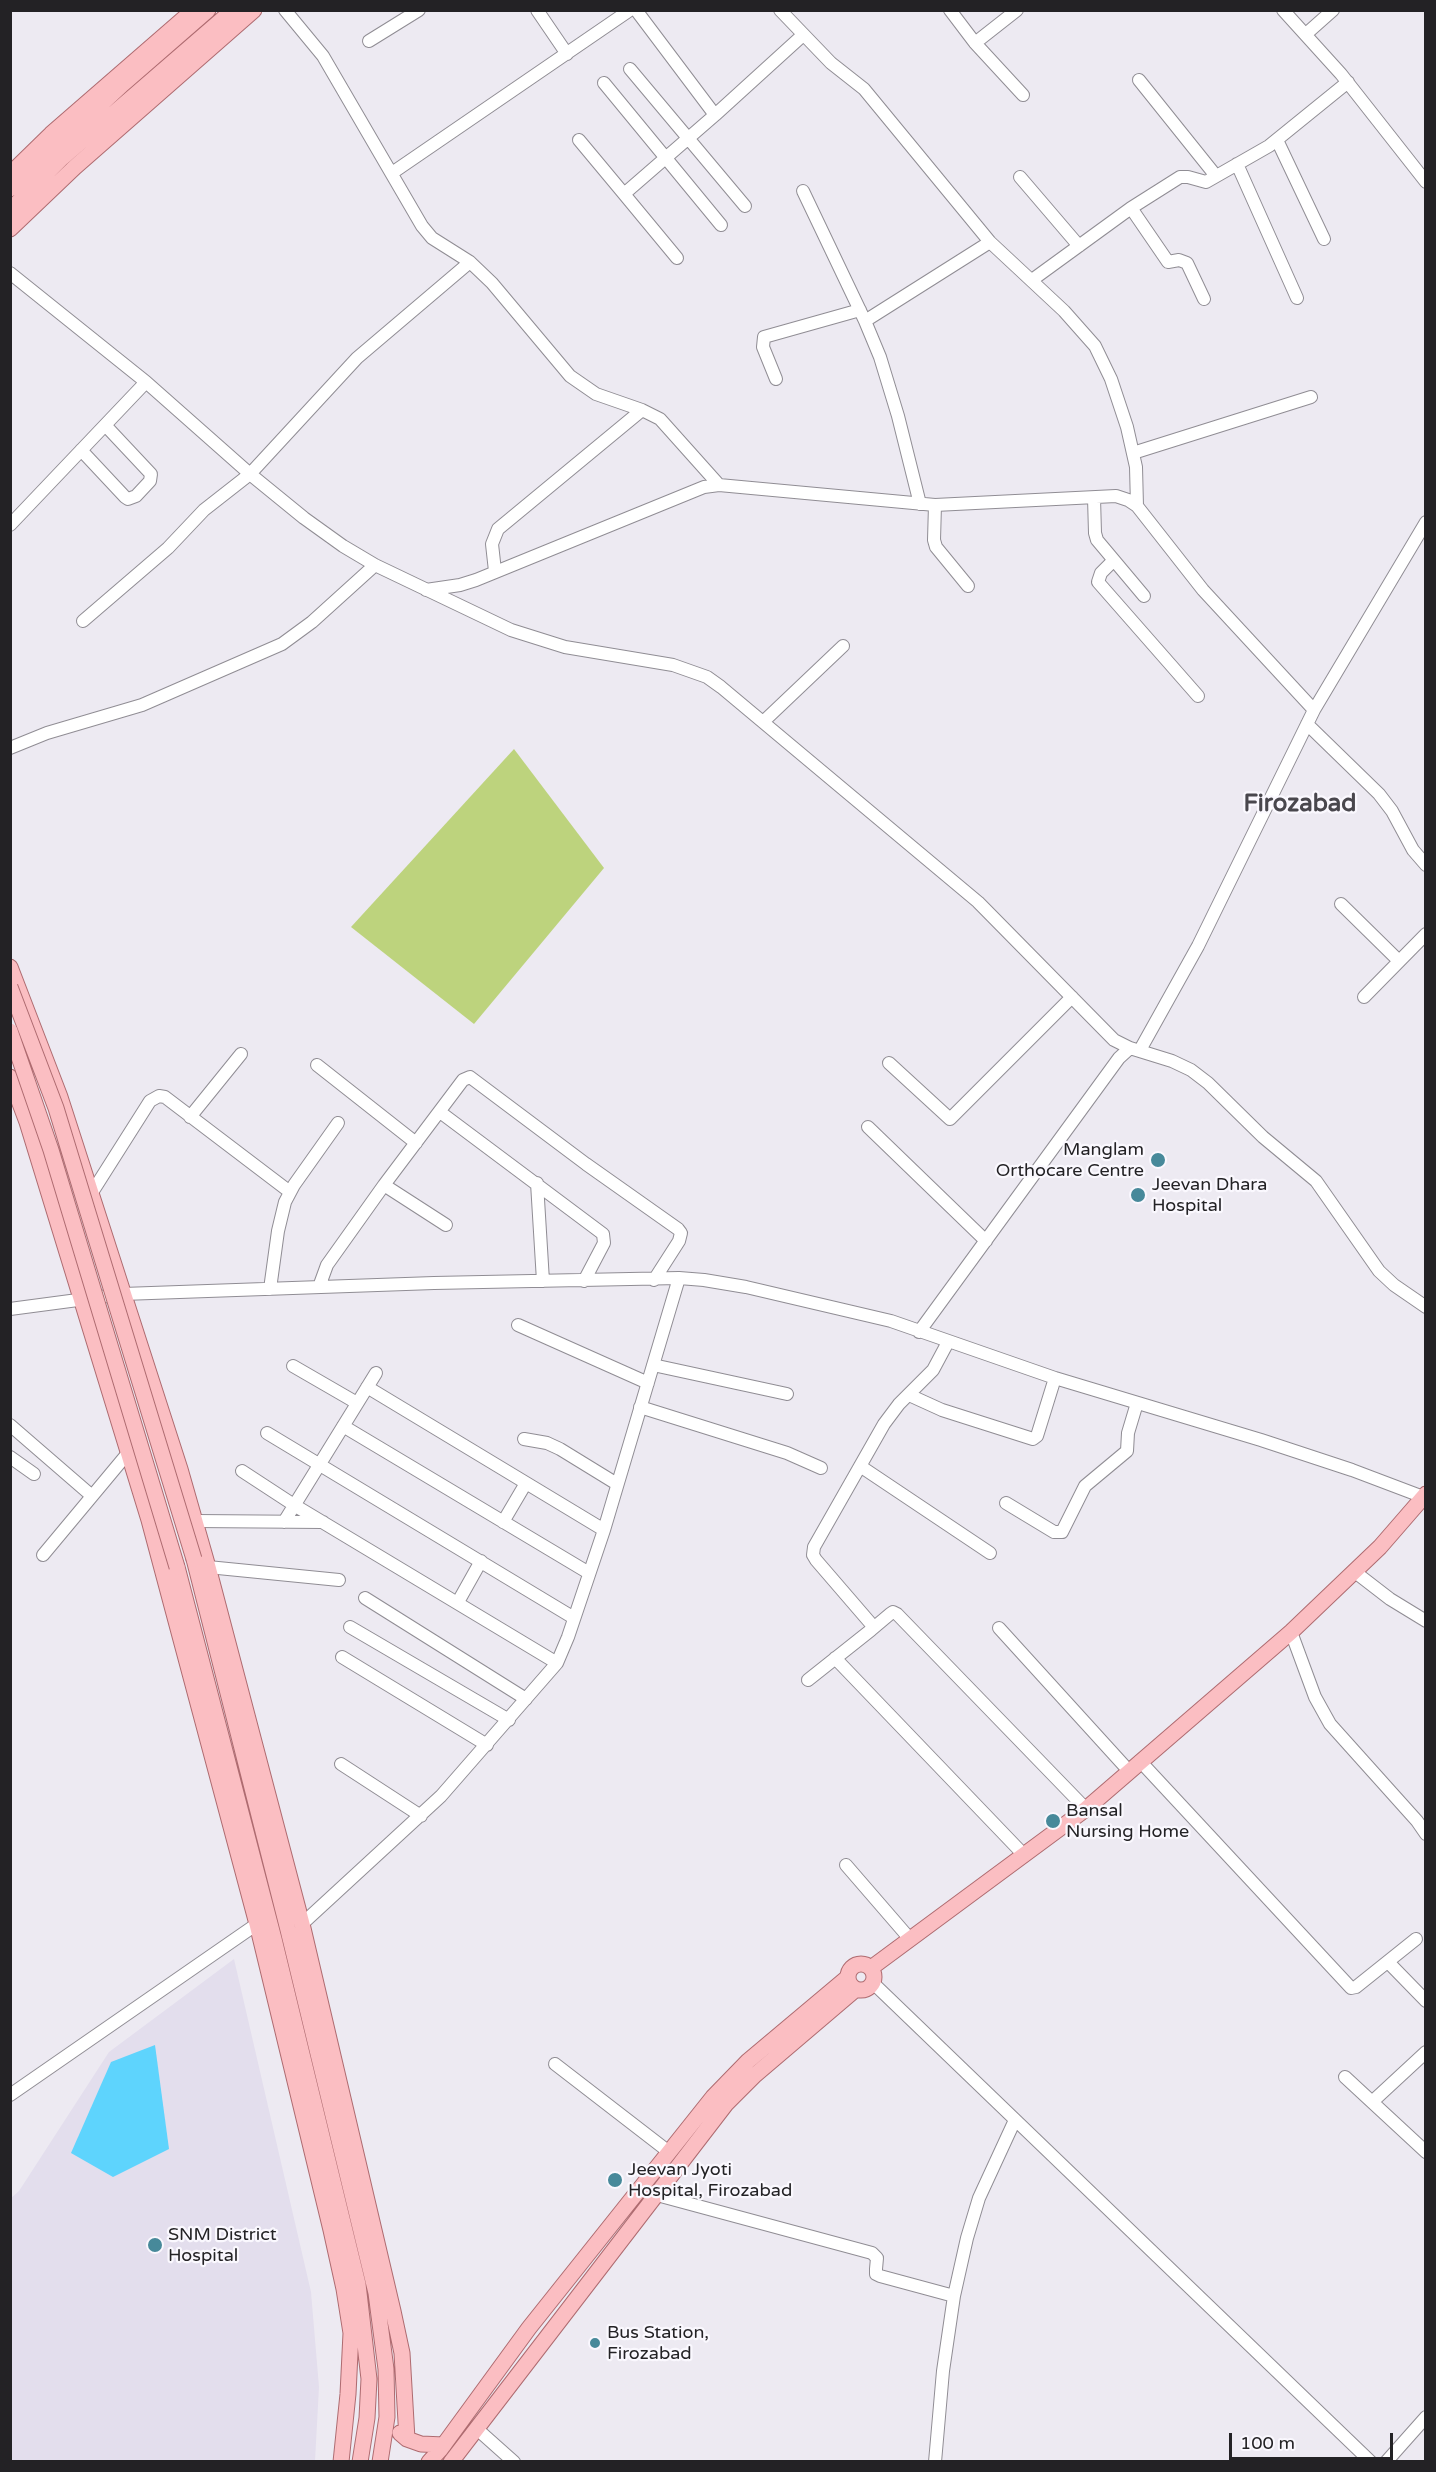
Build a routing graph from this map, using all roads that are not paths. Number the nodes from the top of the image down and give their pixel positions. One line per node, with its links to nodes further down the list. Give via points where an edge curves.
1 (193, 10): 33 (main road)
2 (208, 10): 21 (main road)
3 (233, 10): 21 (main road)
4 (254, 10): 45 (main road)
5 (285, 10): 34 (street, via 323,56)
6 (419, 10): 15 (street)
7 (537, 10): 20 (street)
8 (630, 10): 20 (street)
9 (636, 10): 27 (street)
10 (780, 10): 16 (street)
11 (950, 10): 19 (street)
12 (1017, 10): 19 (street)
13 (1283, 10): 17 (street)
14 (1333, 10): 17 (street)
15 (405, 14): 18 (street)
16 (803, 34): 27 (street); 47 (street, via 875,102)
17 (1306, 34): 24 (street)
18 (369, 41)
19 (975, 43): 26 (street)
20 (567, 54): 34 (street)
21 (157, 65): 38 (main road); 43 (main road)
22 (630, 69): 28 (street)
23 (1138, 80): 35 (street)
24 (1348, 82): 30 (street); 37 (street)
25 (604, 83): 31 (street)
26 (1023, 95)
27 (716, 115): 28 (street)
28 (687, 138): 31 (street); 41 (street)
29 (579, 140): 40 (street)
30 (1277, 140): 32 (street); 46 (street)
31 (664, 157): 40 (street); 44 (street)
32 (1236, 164): 35 (street); 53 (street)
33 (11, 172)
34 (392, 173): 50 (street, via 432,238)
35 (1216, 176): 42 (street, via 1206,182 1180,177)
36 (1020, 177): 48 (street)
37 (1425, 182)
38 (10, 189)
39 (803, 190): 55 (street)
40 (624, 194): 49 (street)
41 (745, 206)
42 (1131, 208): 48 (street); 54 (street, via 1168,262 1187,263)
43 (10, 210)
44 (721, 225)
45 (10, 229)
46 (1324, 239)
47 (990, 242): 52 (street); 55 (street)
48 (1079, 246): 52 (street)
49 (677, 258)
50 (470, 262): 59 (street, via 570,376 596,394); 63 (street, via 357,358)
51 (10, 273): 57 (street)
52 (1032, 280): 62 (street, via 1083,331 1104,361)
53 (1297, 298)
54 (1204, 299)
55 (863, 315): 56 (street, via 764,337 763,347); 66 (street, via 898,416)
56 (776, 379)
57 (146, 382): 60 (street); 63 (street)
58 (1311, 397): 62 (street)
59 (642, 410): 64 (street, via 660,419); 73 (street, via 498,529 492,544)
60 (105, 425): 61 (street); 61 (street, via 151,474 150,481 136,496 125,497)
61 (81, 450): 70 (street)
62 (1133, 453): 68 (street)
63 (250, 474): 72 (street, via 304,518); 77 (street, via 204,510 162,554)
64 (719, 485): 66 (street); 73 (street, via 691,491)
65 (1094, 498): 67 (street); 68 (street, via 1116,496); 71 (street, via 1097,540)
66 (920, 504): 67 (street)
67 (935, 505): 74 (street, via 936,547)
68 (1137, 506): 80 (street, via 1203,591)
69 (1425, 522): 80 (street)
70 (10, 525)
71 (1113, 561): 76 (street); 79 (street, via 1098,582)
72 (375, 565): 75 (street); 83 (street, via 282,644 142,705)
73 (495, 572): 75 (street, via 460,585)
74 (968, 586)
75 (426, 590): 81 (street, via 542,641 691,670 721,687)
76 (1144, 596)
77 (83, 621)
78 (843, 646): 81 (street)
79 (1198, 696)
80 (1314, 710): 82 (street)
81 (763, 722): 90 (street, via 944,871)
82 (1307, 724): 84 (street, via 1379,794); 93 (street, via 1198,946)
83 (10, 748)
84 (1425, 865)
85 (1341, 904): 87 (street)
86 (1425, 934): 87 (street)
87 (1399, 962): 91 (street)
88 (10, 967): 106 (main road, via 60,1097)
89 (10, 987): 204 (main road, bridge, via 56,1108 194,1559 376,2293 386,2369)
90 (1072, 997): 93 (street, via 1114,1040); 95 (street, via 950,1119)
91 (1364, 997)
92 (10, 1031): 210 (main road, bridge, via 51,1150 177,1567 271,1928 358,2284 369,2379)
93 (1135, 1049): 108 (street, via 1119,1058); 117 (street, via 1172,1061 1208,1083 1263,1137 1307,1172 1333,1202 1379,1271)
94 (241, 1054): 99 (street)
95 (889, 1063)
96 (317, 1065): 102 (street)
97 (10, 1077): 116 (main road)
98 (440, 1112): 102 (street); 103 (street); 110 (street, via 463,1080 474,1077 678,1229 679,1241)
99 (190, 1117): 105 (street); 106 (street, via 165,1098 154,1097)
100 (338, 1123): 105 (street)
101 (868, 1127): 108 (street)
102 (416, 1143): 104 (street)
103 (537, 1184): 111 (street); 112 (street, via 603,1234 604,1243)
104 (384, 1185): 107 (street); 113 (street, via 327,1266)
105 (290, 1192): 114 (street, via 278,1231)
106 (91, 1194): 115 (main road)
107 (446, 1224)
108 (986, 1241): 120 (street)
109 (679, 1278): 110 (street); 120 (street, via 767,1292 891,1321); 122 (street)
110 (654, 1280): 112 (street)
111 (543, 1281): 112 (street); 113 (street)
112 (584, 1281)
113 (319, 1287): 114 (street)
114 (270, 1289): 115 (street)
115 (123, 1294): 116 (street); 150 (main road)
116 (81, 1300): 118 (street); 137 (main road)
117 (1425, 1307)
118 (10, 1309)
119 (518, 1325): 126 (street)
120 (919, 1332): 121 (street)
121 (948, 1342): 125 (street); 129 (street, via 933,1370)
122 (653, 1365): 126 (street); 128 (street)
123 (293, 1366): 130 (street)
124 (376, 1373): 127 (street)
125 (1055, 1378): 129 (street, via 1033,1439 942,1410); 131 (street)
126 (648, 1383): 132 (street)
127 (367, 1387): 130 (street); 144 (street)
128 (787, 1394)
129 (909, 1395): 140 (street, via 884,1424)
130 (357, 1403): 134 (street)
131 (1137, 1403): 147 (street); 148 (street, via 1127,1451 1086,1486 1062,1532 1054,1532)
132 (640, 1407): 141 (street); 145 (street)
133 (10, 1425): 146 (street)
134 (343, 1426): 139 (street); 153 (street)
135 (267, 1433): 139 (street)
136 (524, 1439): 145 (street, via 553,1445)
137 (128, 1453): 146 (street); 184 (main road)
138 (10, 1457): 143 (street)
139 (319, 1465): 149 (street); 157 (street)
140 (860, 1466): 155 (street); 168 (street, via 813,1555 870,1621)
141 (821, 1467)
142 (242, 1471): 149 (street)
143 (34, 1474)
144 (526, 1483): 153 (street); 154 (street)
145 (617, 1484): 154 (street)
146 (92, 1496): 156 (street)
147 (1425, 1497): 159 (main road)
148 (1006, 1503)
149 (294, 1505): 151 (street); 152 (street)
150 (195, 1521): 151 (street); 158 (main road)
151 (284, 1522): 152 (street)
152 (325, 1522): 163 (street)
153 (503, 1522): 160 (street)
154 (604, 1530): 160 (street)
155 (990, 1553)
156 (43, 1555)
157 (481, 1562): 163 (street); 164 (street)
158 (208, 1567): 161 (street); 185 (main road)
159 (1355, 1572): 165 (street); 169 (main road)
160 (589, 1573): 164 (street)
161 (339, 1580)
162 (365, 1598): 174 (street)
163 (458, 1602): 172 (street)
164 (574, 1618): 172 (street)
165 (1425, 1621)
166 (350, 1627): 175 (street)
167 (999, 1628): 178 (street)
168 (871, 1630): 171 (street); 179 (street, via 893,1612 897,1614)
169 (1291, 1632): 178 (main road); 181 (street, via 1326,1719)
170 (342, 1657): 176 (street)
171 (836, 1658): 173 (street); 182 (street)
172 (557, 1663): 174 (street)
173 (808, 1680)
174 (526, 1699): 175 (street)
175 (509, 1720): 176 (street)
176 (487, 1745): 180 (street)
177 (341, 1764): 180 (street)
178 (1135, 1766): 179 (main road); 188 (street, via 1351,1988)
179 (1086, 1809): 182 (main road)
180 (421, 1816): 185 (street)
181 (1425, 1833)
182 (1024, 1856): 186 (main road)
183 (846, 1865): 186 (street)
184 (257, 1924): 195 (street); 209 (main road, via 344,2289 351,2333)
185 (302, 1924): 207 (main road, via 402,2353)
186 (910, 1939): 189 (main road)
187 (1416, 1939): 188 (street)
188 (1388, 1962): 191 (street)
189 (872, 1976): 190 (main road, via 867,1989); 190 (main road, via 864,1965 856,1965 851,1970); 197 (street)
190 (852, 1983): 198 (main road, via 742,2066); 200 (main road, via 740,2089)
191 (1425, 2001)
192 (1425, 2052): 196 (street)
193 (555, 2064): 198 (street)
194 (1345, 2077): 196 (street)
195 (10, 2095)
196 (1372, 2102): 199 (street)
197 (1015, 2120): 203 (street, via 979,2198); 216 (street)
198 (669, 2152): 201 (main road)
199 (1425, 2152)
200 (657, 2195): 202 (main road); 203 (street, via 872,2253 877,2258 876,2274)
201 (570, 2277): 202 (main road); 208 (main road)
202 (584, 2289): 206 (main road)
203 (954, 2296): 215 (street)
204 (387, 2417): 207 (main road); 211 (main road)
205 (1425, 2420): 217 (street)
206 (477, 2429): 213 (main road); 214 (street)
207 (407, 2439): 208 (main road)
208 (444, 2445): 212 (main road)
209 (341, 2462)
210 (360, 2462)
211 (380, 2462)
212 (429, 2462)
213 (451, 2462)
214 (514, 2462)
215 (935, 2462)
216 (1371, 2462)
217 (1386, 2462)

